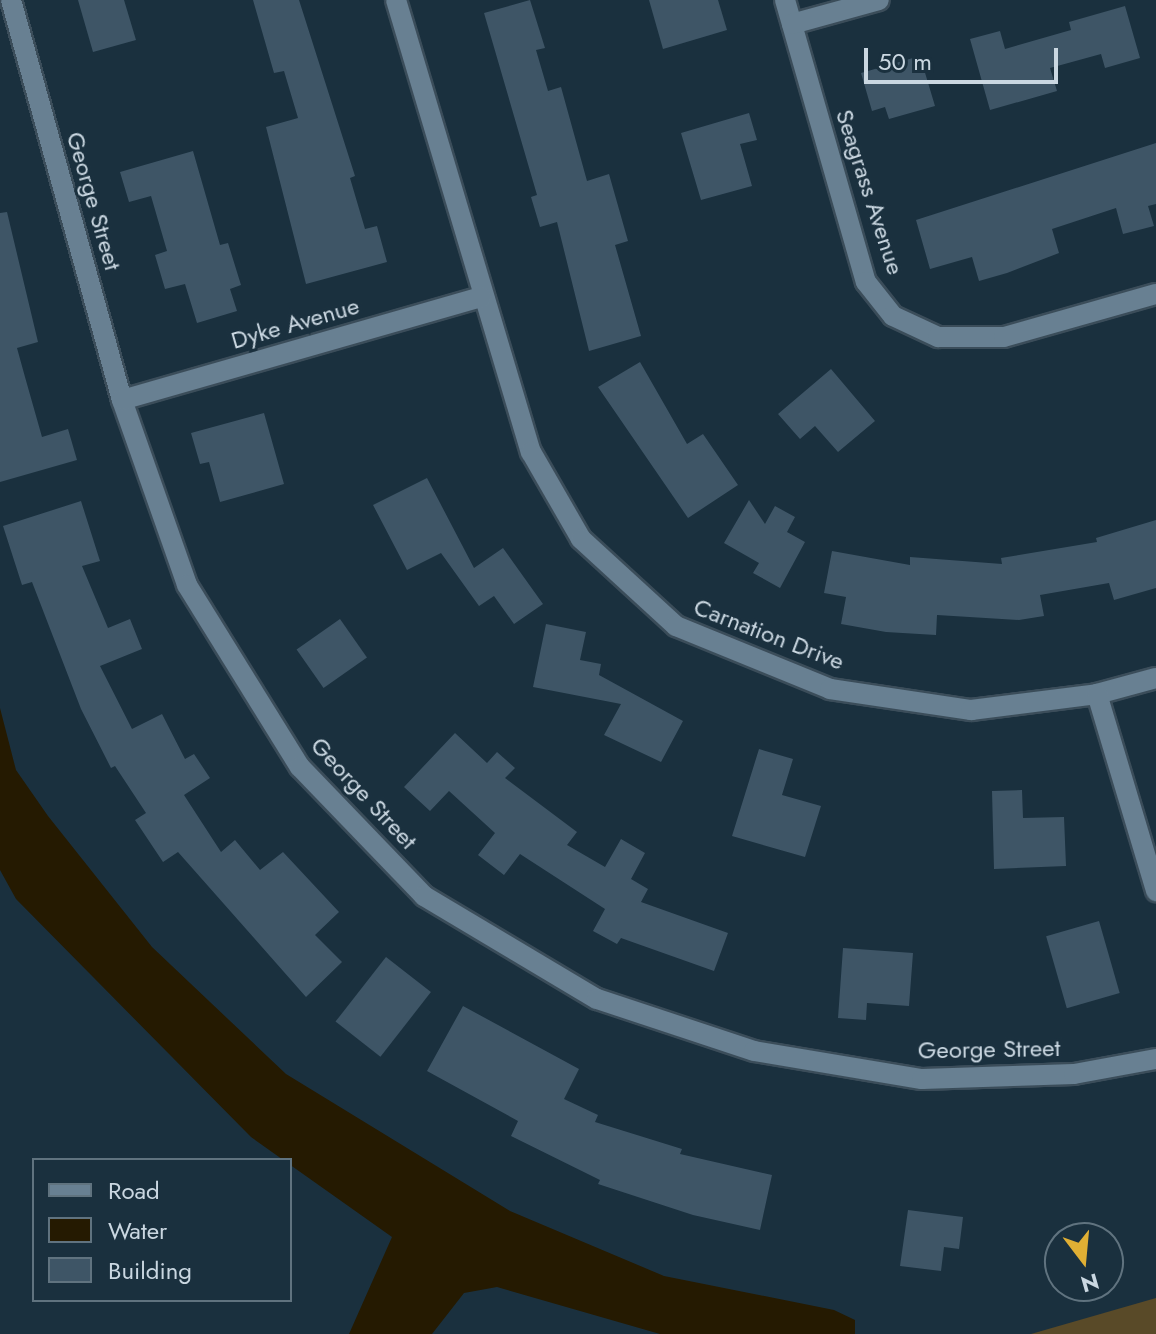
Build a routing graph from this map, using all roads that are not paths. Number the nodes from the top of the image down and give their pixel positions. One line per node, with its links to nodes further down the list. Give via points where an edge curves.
1 (11, 0): 8 (street, George Street)
2 (396, 0): 7 (street, Carnation Drive)
3 (785, 0): 5 (street, Seagrass Avenue)
4 (879, 0): 5 (street)
5 (792, 24): 6 (street, Seagrass Avenue, via 866,282 893,316 938,337 1004,337)
6 (1156, 294)
7 (482, 297): 8 (street, Dyke Avenue); 10 (street, Carnation Drive, via 531,452 581,539 676,626 845,691 971,710)
8 (122, 400): 12 (street, George Street, via 187,585 300,767 424,896 597,999 754,1051 922,1079 1074,1074)
9 (1156, 678): 10 (street, Carnation Drive)
10 (1097, 694): 11 (street)
11 (1156, 891)
12 (1156, 1059)

